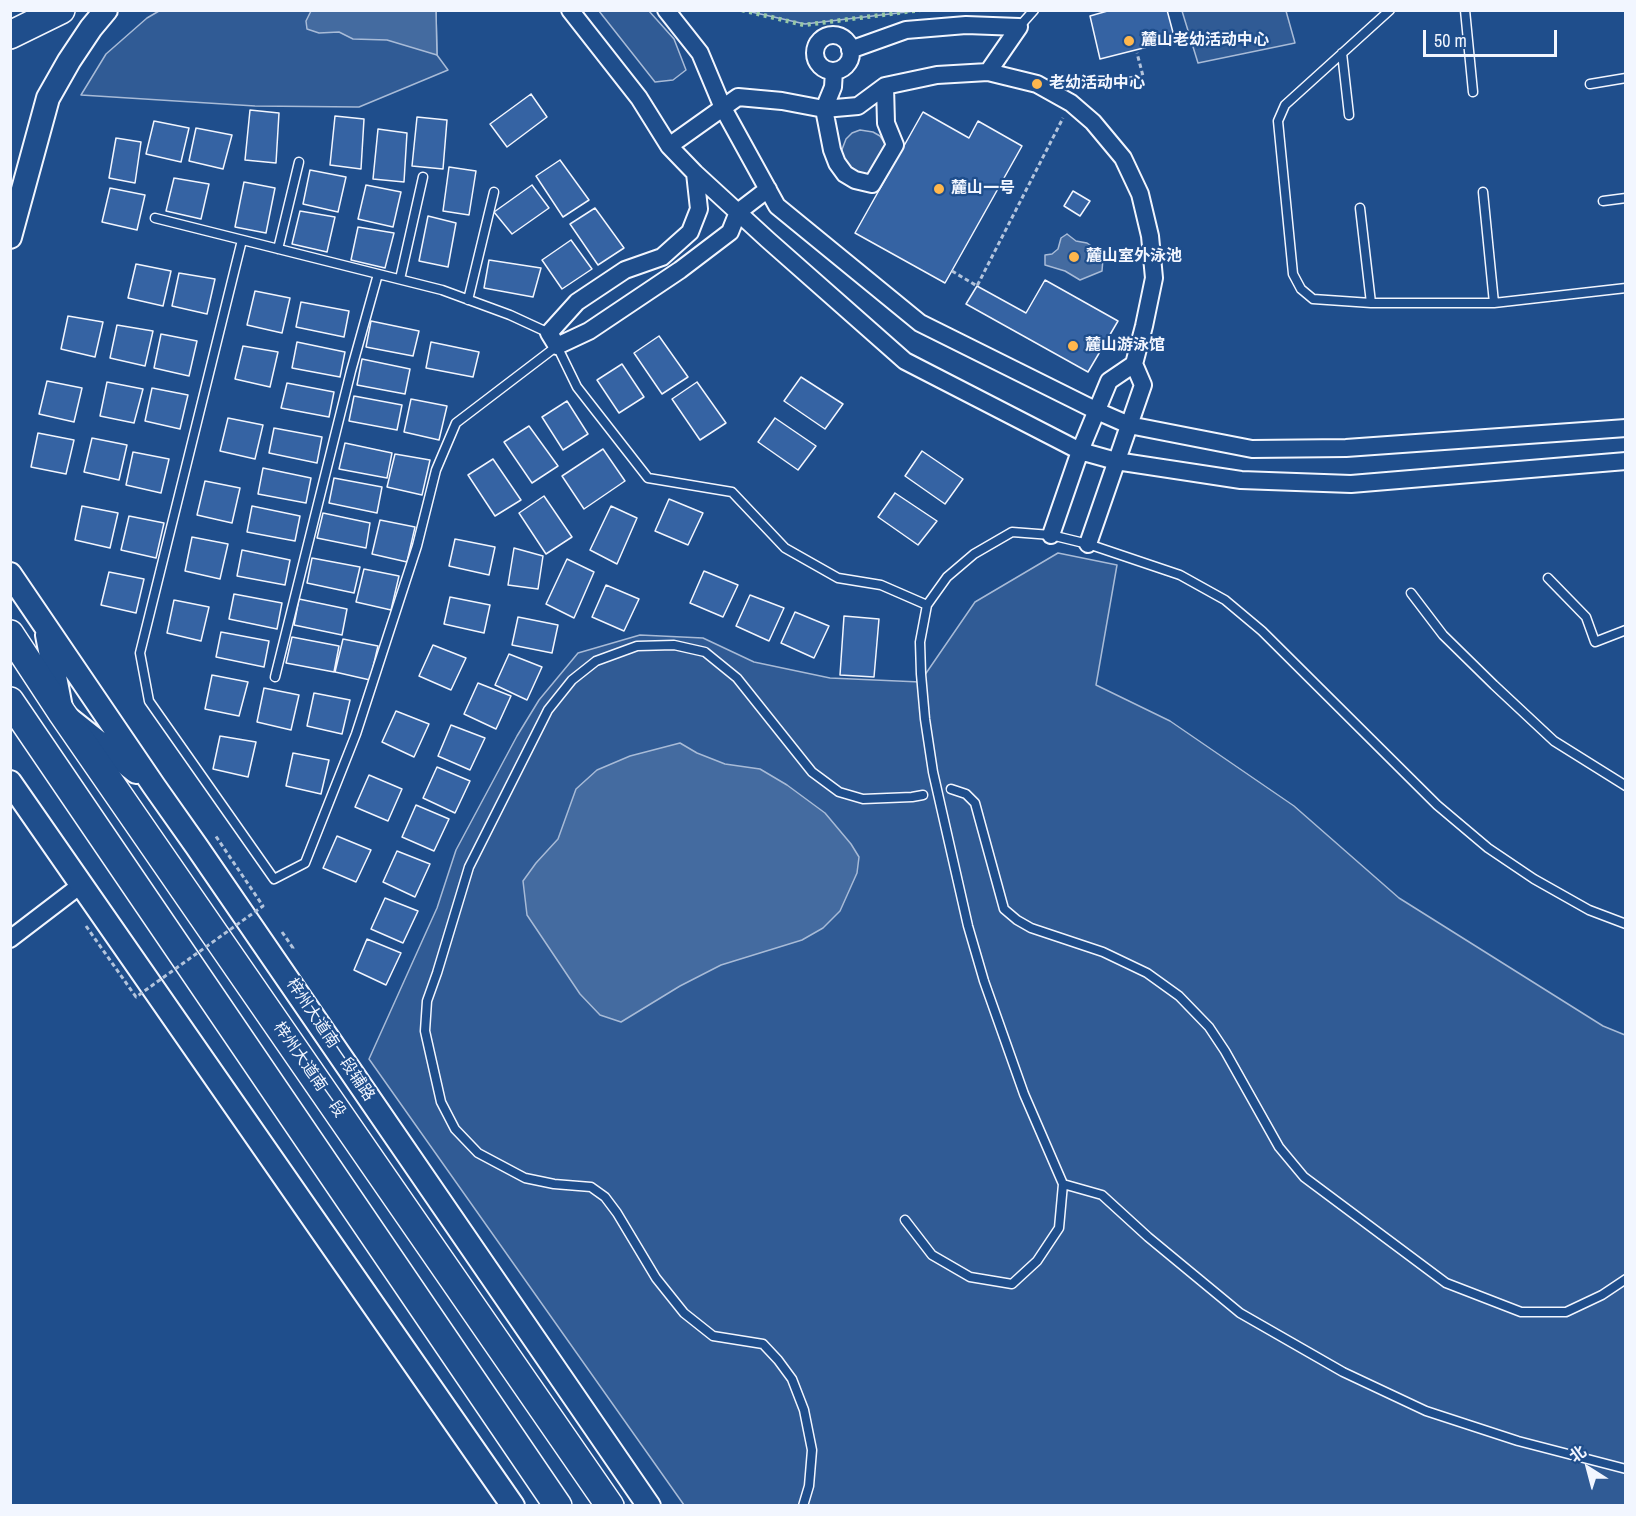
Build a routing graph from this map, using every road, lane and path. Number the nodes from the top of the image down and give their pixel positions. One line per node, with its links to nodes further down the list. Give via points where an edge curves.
1 (61, 10): 9 (highway)
2 (106, 10): 35 (main road, via 48,98)
3 (570, 10): 23 (street, via 639,98)
4 (666, 10): 20 (street, via 700,53)
5 (1034, 10): 8 (lane)
6 (1390, 10): 12 (lane)
7 (1465, 10): 18 (lane)
8 (1019, 27): 10 (street, via 966,25 906,30); 14 (street)
9 (10, 35)
10 (850, 50): 13 (street, via 845,66); 13 (street, via 845,40 835,35 819,41 816,58 823,68)
11 (1137, 53): 19 (path, via 1143,76 1084,83)
12 (1342, 53): 22 (lane); 44 (lane, via 1285,105 1278,122 1293,274 1301,289 1313,299)
13 (834, 71): 21 (street, via 833,87)
14 (988, 72): 17 (street, via 937,75); 19 (street, via 1037,84)
15 (1626, 78): 16 (lane)
16 (1590, 84)
17 (885, 86): 21 (street, via 858,106); 21 (street, via 886,123 895,145 872,184 845,174 837,163)
18 (1473, 92)
19 (1071, 103): 38 (path, via 977,286); 48 (street, via 1123,158 1140,194 1154,278)
20 (723, 108): 21 (street, via 738,97); 23 (street); 27 (street)
21 (824, 109)
22 (1349, 115)
23 (669, 146): 25 (street)
24 (299, 162): 37 (lane)
25 (695, 173): 33 (street); 41 (street, via 699,209 690,231 662,257 625,270)
26 (423, 177): 40 (lane)
27 (768, 189): 33 (street); 49 (street, via 777,206 920,323)
28 (494, 192): 43 (lane)
29 (1483, 192): 45 (lane)
30 (1626, 198): 31 (lane)
31 (1603, 201)
32 (1360, 208): 44 (lane)
33 (738, 212): 46 (street, via 729,232); 52 (street, via 905,361)
34 (155, 218): 36 (lane)
35 (10, 237)
36 (242, 240): 37 (lane); 47 (lane, via 140,653 148,701 274,879 305,863 356,734 417,546 436,470 456,423)
37 (278, 249): 39 (lane)
38 (952, 271)
39 (378, 274): 40 (lane); 64 (lane)
40 (400, 279): 43 (lane)
41 (611, 280): 46 (street, via 614,298); 47 (street, via 578,302)
42 (1626, 288): 45 (lane)
43 (468, 300): 47 (lane, via 510,315)
44 (1371, 303): 45 (lane)
45 (1494, 303)
46 (626, 306): 47 (street, via 589,331)
47 (553, 339): 60 (lane, via 577,387 648,478 732,492 785,549 838,578 881,585)
48 (1134, 364): 49 (street, via 1109,381); 50 (street, via 1143,385)
49 (1097, 411): 50 (street); 52 (street)
50 (1129, 424): 51 (street, via 1252,448 1346,448); 53 (street)
51 (1626, 429)
52 (1080, 451): 53 (street); 55 (street)
53 (1116, 461): 54 (street, via 1241,480 1351,484); 56 (street)
54 (1626, 461)
55 (1051, 535): 56 (lane); 60 (lane, via 1012,532 974,554 947,577)
56 (1088, 544): 75 (lane, via 1180,575 1225,600 1437,805 1488,848 1589,910)
57 (10, 574): 61 (main road, 梓州大道南一段辅路)
58 (1548, 578): 62 (lane, via 1586,617 1594,642)
59 (1411, 593): 69 (lane, via 1443,635 1554,741)
60 (927, 605): 78 (lane, via 920,642 925,718 933,772 968,926 1024,1094)
61 (44, 623): 66 (main road); 68 (main road, 梓州大道南一段辅路)
62 (1626, 630)
63 (10, 633): 66 (highway, 梓州大道南一段)
64 (274, 677)
65 (10, 701): 83 (highway)
66 (62, 713): 68 (main road); 84 (highway, 梓州大道南一段)
67 (10, 769): 70 (main road)
68 (154, 786): 85 (main road, 梓州大道南一段辅路)
69 (1626, 786)
70 (15, 788): 74 (main road)
71 (951, 789): 80 (lane, via 966,794 975,803 1004,909 1031,928 1103,952 1147,973 1179,996 1209,1027 1279,1147 1304,1177 1446,1283 1521,1312 1566,1312)
72 (923, 795): 86 (lane, via 862,799 839,792 812,772 736,678 705,652 674,645 637,646 596,661 572,680 548,710 469,867 427,1001 425,1030 441,1102 455,1129 478,1152 525,1178 591,1187 617,1213 656,1278 684,1313 713,1336 763,1344 778,1360 792,1379 804,1410 812,1450)
73 (215, 835): 76 (path, bridge, via 263,906 136,997)
74 (82, 884): 77 (street); 82 (main road)
75 (1626, 924)
76 (86, 926)
77 (10, 939)
78 (1063, 1184): 79 (lane, via 1059,1228 1037,1262 1012,1284 970,1277 932,1255); 81 (lane, via 1102,1195 1240,1313 1343,1372 1426,1411 1518,1441)
79 (905, 1220)
80 (1626, 1279)
81 (1626, 1469)
82 (513, 1506)
83 (558, 1506)
84 (610, 1506)
85 (650, 1506)
86 (803, 1506)

